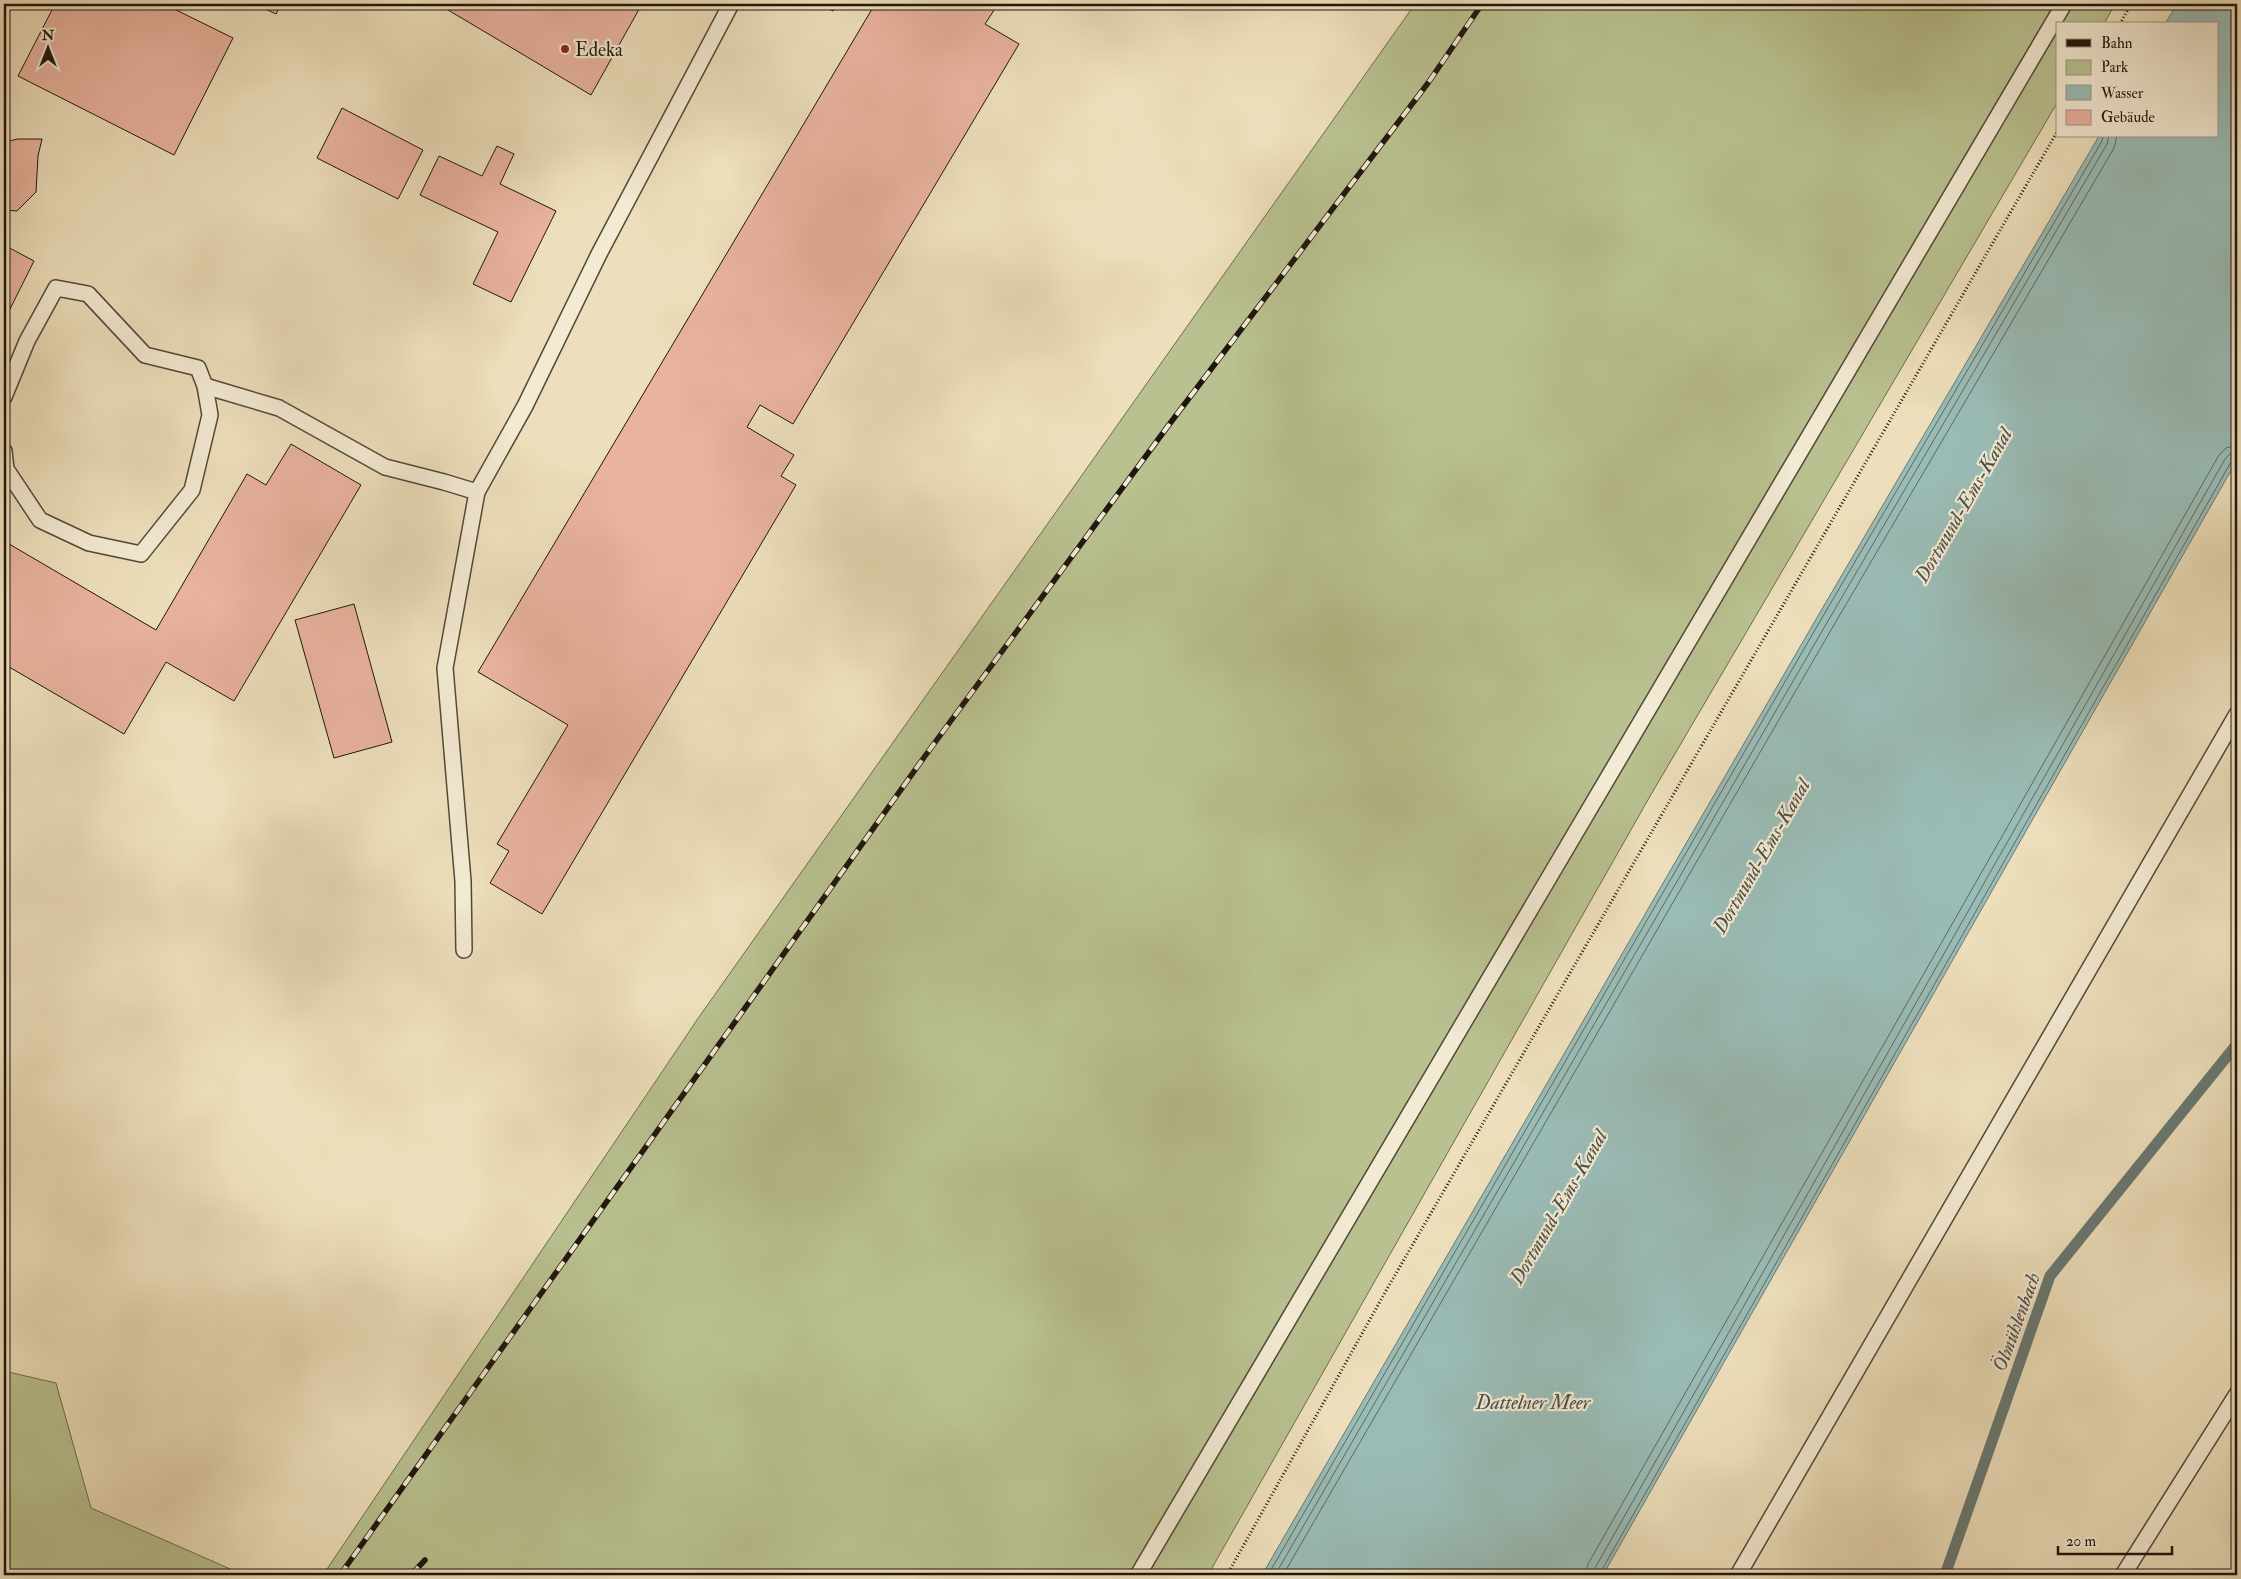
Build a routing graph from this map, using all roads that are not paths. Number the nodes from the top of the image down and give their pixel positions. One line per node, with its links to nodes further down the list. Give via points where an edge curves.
1 (731, 4): 6 (lane)
2 (2064, 4): 10 (lane)
3 (205, 386): 4 (lane, via 198,368 144,355 88,294 56,288 27,341); 5 (lane, via 210,415 192,490 141,554 89,543 40,520 6,469); 6 (lane, via 279,408 385,467)
4 (4, 397)
5 (4, 451)
6 (477, 492): 8 (lane, via 445,668 463,881)
7 (2237, 714): 11 (lane)
8 (464, 950)
9 (2237, 1394): 12 (lane)
10 (1138, 1575)
11 (1738, 1575)
12 (2123, 1575)

